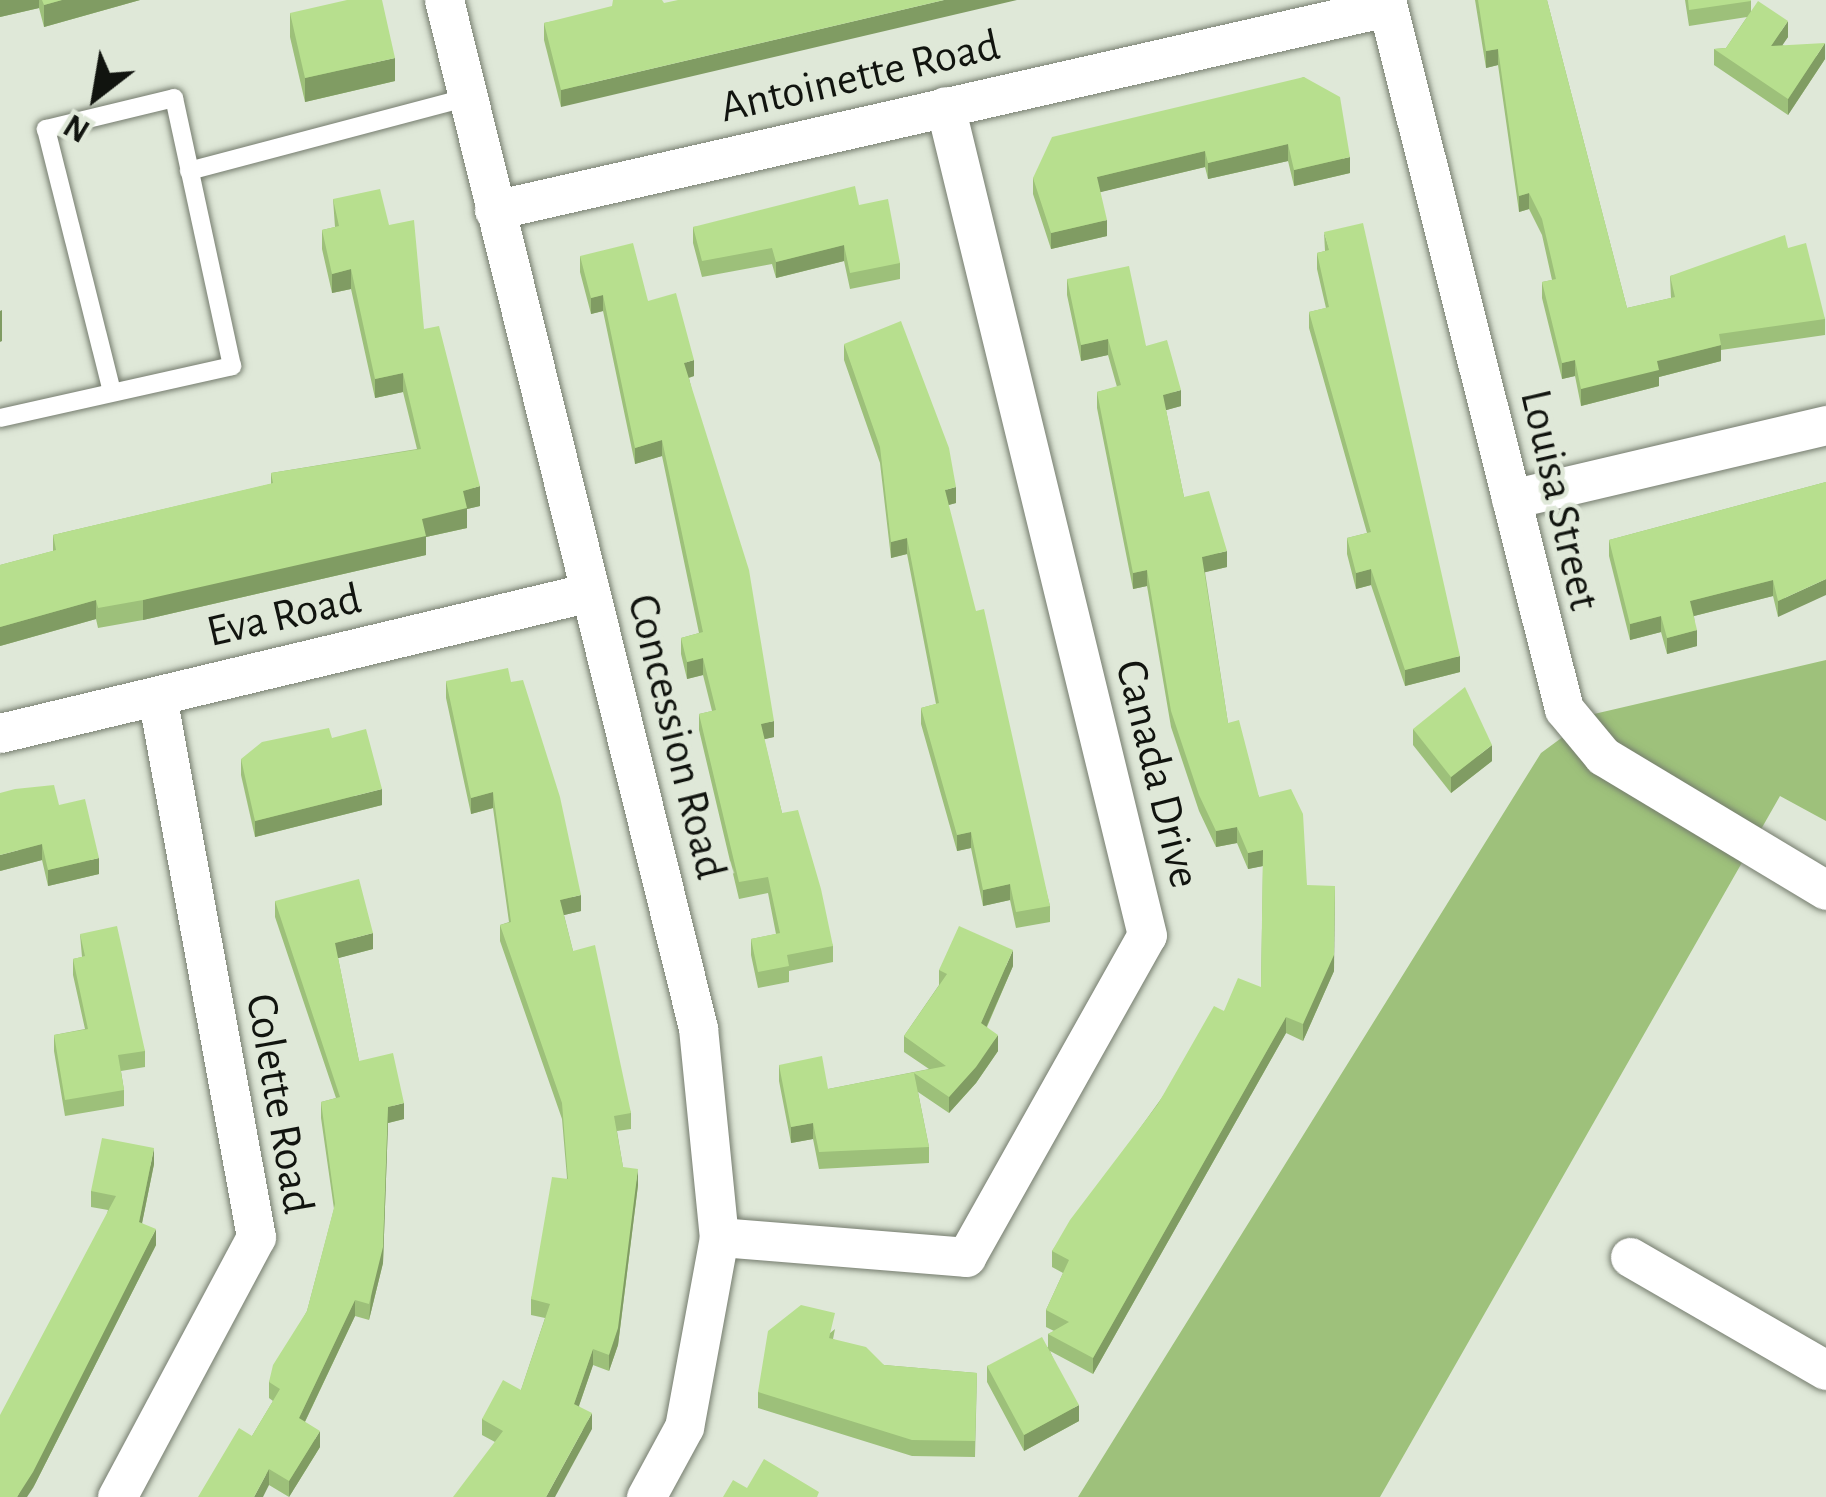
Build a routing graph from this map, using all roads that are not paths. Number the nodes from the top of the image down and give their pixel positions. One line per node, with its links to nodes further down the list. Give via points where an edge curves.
1 (444, 0): 3 (street, Concession Road)
2 (1386, 4): 4 (street, Antoinette Road); 10 (street, Louisa Street)
3 (466, 98): 5 (lane); 6 (street, Concession Road)
4 (945, 106): 6 (street, Antoinette Road); 15 (street, Canada Drive, via 1147,935 966,1256)
5 (189, 172): 7 (lane, via 232,366); 7 (lane, via 174,98 46,129)
6 (494, 210): 11 (street, Concession Road)
7 (112, 392): 8 (lane)
8 (0, 418)
9 (1826, 425): 10 (street)
10 (1511, 500): 14 (street, Louisa Street, via 1564,709 1603,756)
11 (590, 592): 12 (street, Eva Road); 15 (street, Concession Road, via 698,1028)
12 (157, 696): 13 (street, Eva Road); 18 (street, Colette Road, via 256,1237)
13 (0, 733)
14 (1826, 890)
15 (719, 1237): 19 (street, Concession Road, via 684,1427)
16 (1630, 1258): 17 (street)
17 (1826, 1370)
18 (117, 1497)
19 (646, 1497)

